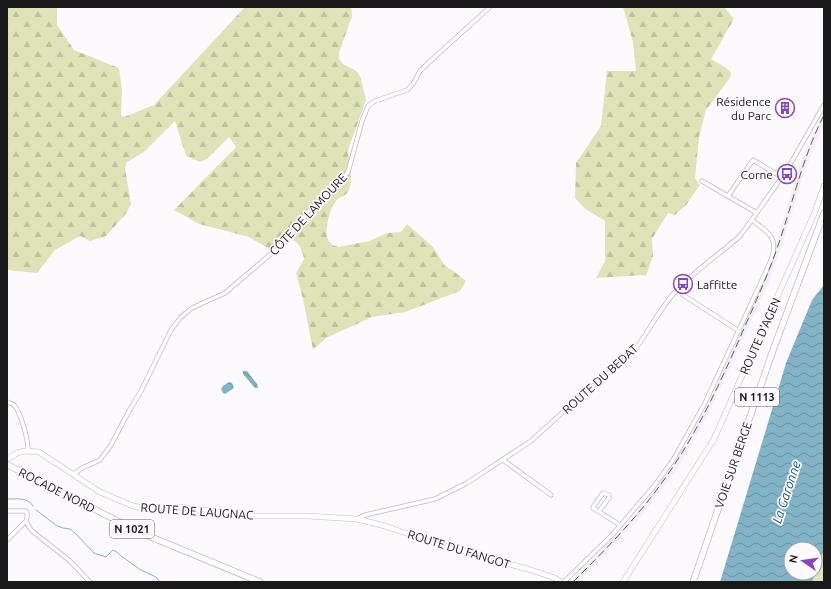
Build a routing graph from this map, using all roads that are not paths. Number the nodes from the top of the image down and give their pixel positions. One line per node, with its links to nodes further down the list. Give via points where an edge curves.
1 (490, 7): 16 (street, CÔTE DE LAMOURE, via 426,65 407,90 370,104 344,177 311,208 286,241 244,278 225,293 192,308 181,317 171,330 111,445 100,460)
2 (824, 105): 3 (street, ROUTE DU BEDAT)
3 (782, 177): 6 (street, via 753,160); 7 (street, ROUTE DU BEDAT)
4 (702, 181): 6 (street)
5 (824, 186): 27 (street, ROUTE D'AGEN, via 815,212 714,439)
6 (728, 196): 7 (street)
7 (757, 213): 9 (street, ROUTE DU BEDAT)
8 (824, 213): 28 (main road, VOIE SUR BERGE / N 1113, via 772,353)
9 (752, 220): 10 (street, ROUTE DU BEDAT, via 738,237); 11 (street, via 768,233 773,240 774,249 764,278)
10 (687, 281): 11 (street, via 688,286 683,295); 14 (street, ROUTE DU BEDAT, via 673,294 632,353 540,434)
11 (739, 331): 22 (street, via 704,406 673,460)
12 (7, 402): 13 (street, via 13,404 18,412 27,436)
13 (28, 450): 15 (street, via 12,456); 16 (street, ROUTE DE LAUGNAC, via 39,452)
14 (503, 460): 17 (street); 20 (street, ROUTE DU BEDAT, via 467,483 434,499)
15 (8, 462): 25 (main road, ROCADE NORD / N 1021, via 139,532)
16 (74, 474): 20 (street, ROUTE DE LAUGNAC, via 100,492 141,508 181,507 244,516)
17 (552, 495)
18 (7, 510): 21 (street, via 27,512)
19 (599, 511): 19 (street, via 593,506 603,493 606,493 609,498); 22 (street)
20 (357, 519): 26 (street, ROUTE DU FANGOT, via 442,546 531,570)
21 (26, 521): 23 (street); 24 (street, via 31,530)
22 (620, 525): 26 (street)
23 (7, 540)
24 (90, 582)
25 (260, 582)
26 (563, 582)
27 (623, 582)
28 (694, 582)

